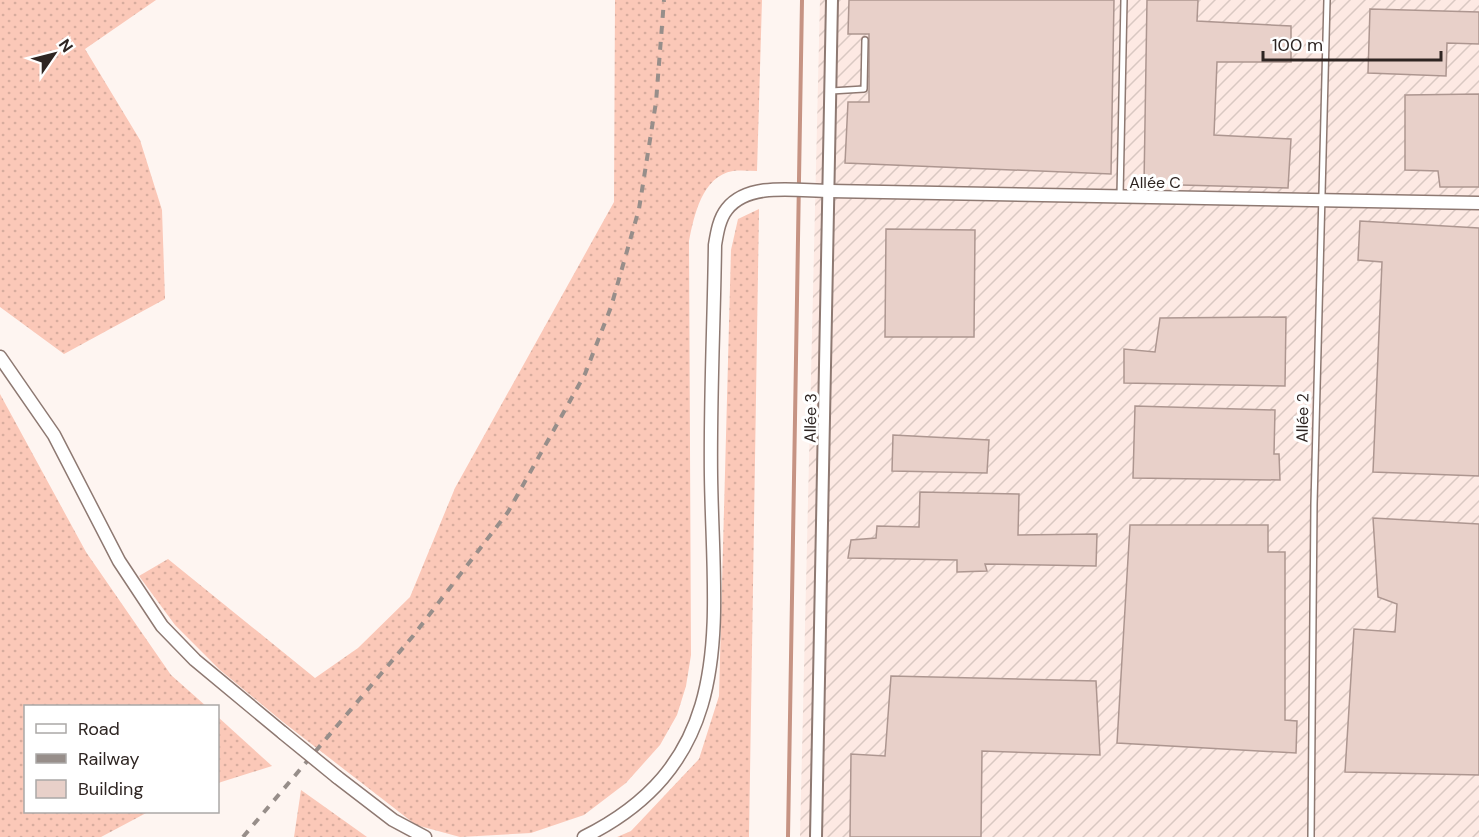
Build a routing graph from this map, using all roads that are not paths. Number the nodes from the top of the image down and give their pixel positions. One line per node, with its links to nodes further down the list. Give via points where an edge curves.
1 (832, 0): 5 (street, Allée 3)
2 (1124, 0): 7 (lane)
3 (1327, 0): 8 (lane, Allée 2)
4 (865, 40): 5 (lane, via 864,89)
5 (831, 91): 6 (street, Allée 3)
6 (825, 191): 7 (street, Allée C); 12 (street, Allée C, via 756,191 727,209 715,245 711,474 714,631 710,682 687,742 668,772 641,801); 13 (street, Allée 3)
7 (1120, 198): 8 (street, Allée C)
8 (1321, 200): 9 (street, Allée C); 14 (lane, Allée 2)
9 (1479, 203)
10 (0, 357): 11 (street, bridge, via 54,435 119,561 162,626 195,660 337,777 393,820)
11 (425, 837)
12 (584, 837)
13 (816, 837)
14 (1311, 837)

